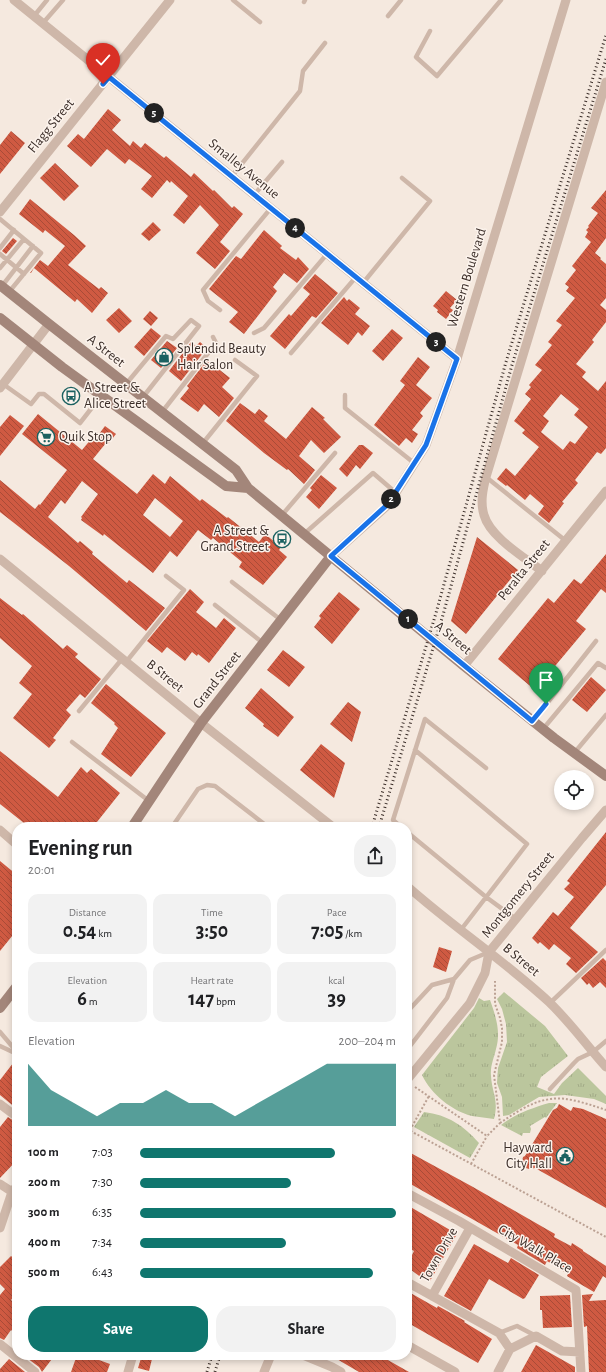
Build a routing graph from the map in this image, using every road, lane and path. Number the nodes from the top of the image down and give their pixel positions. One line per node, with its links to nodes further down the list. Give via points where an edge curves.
1 (14, 0): 9 (street, Smalley Avenue)
2 (48, 0): 9 (lane)
3 (63, 0): 12 (lane)
4 (170, 0): 15 (street, Flagg Street)
5 (233, 0): 11 (lane)
6 (401, 0): 10 (lane)
7 (501, 0): 13 (lane, via 437,76 416,57)
8 (566, 0): 44 (street, Western Boulevard)
9 (34, 16): 12 (street, Smalley Avenue)
10 (388, 16)
11 (260, 22)
12 (43, 23): 15 (street, Smalley Avenue)
13 (430, 31)
14 (325, 43): 18 (lane, via 303,71 300,91)
15 (109, 77): 18 (street, Smalley Avenue); 22 (street, Flagg Street)
16 (606, 82): 55 (street)
17 (282, 162): 20 (lane)
18 (232, 176): 20 (street, Smalley Avenue)
19 (402, 178): 35 (lane, via 430,201)
20 (254, 195): 21 (street, Smalley Avenue)
21 (271, 208): 29 (street, Smalley Avenue); 37 (lane, via 203,290 208,301)
22 (0, 212)
23 (0, 219): 24 (lane)
24 (14, 230): 25 (lane); 27 (lane)
25 (24, 239): 26 (lane); 30 (lane)
26 (33, 246): 32 (lane); 33 (lane, via 41,252)
27 (0, 248)
28 (0, 254): 30 (lane)
29 (327, 254): 34 (street, Smalley Avenue); 40 (lane, via 264,328)
30 (7, 260): 31 (lane); 32 (lane)
31 (0, 268)
32 (16, 268): 33 (lane); 36 (lane)
33 (24, 274): 36 (lane)
34 (356, 277): 35 (street, Smalley Avenue); 43 (lane)
35 (364, 283): 44 (street, Smalley Avenue)
36 (4, 288): 39 (main road, A Street)
37 (220, 310)
38 (0, 318): 42 (main road)
39 (49, 324): 42 (street); 46 (main road, A Street)
40 (254, 333)
41 (213, 337): 51 (lane, via 216,343)
42 (33, 346): 47 (street); 49 (main road)
43 (291, 353)
44 (457, 359): 54 (street, Western Boulevard, via 426,445)
45 (235, 360): 52 (lane, via 257,376)
46 (126, 384): 50 (main road, A Street); 50 (lane, via 166,336 173,339 191,320 199,326)
47 (2, 386): 49 (lane, via 31,404 39,394 44,394 80,423)
48 (345, 395): 54 (lane, via 345,408)
49 (101, 396): 56 (main road, via 226,486)
50 (143, 397): 51 (main road, A Street)
51 (162, 412): 52 (main road, A Street)
52 (203, 443): 56 (main road, A Street, via 236,470)
53 (335, 453): 59 (lane)
54 (414, 463): 58 (street, Western Boulevard)
55 (486, 477): 61 (lane); 64 (street, via 482,496 484,514 490,528)
56 (248, 488): 59 (main road, A Street)
57 (606, 491): 61 (street, Peralta Street)
58 (395, 492): 60 (lane, via 373,473); 62 (street, Western Boulevard, via 388,504)
59 (282, 515): 60 (main road, A Street)
60 (304, 534): 62 (main road, A Street)
61 (566, 541): 64 (street, Peralta Street)
62 (331, 556): 68 (main road, Grand Street); 72 (main road, A Street)
63 (0, 560): 71 (street, B Street)
64 (542, 571): 72 (street, Peralta Street)
65 (166, 576): 71 (lane, via 184,590)
66 (232, 582): 68 (lane)
67 (215, 605): 70 (lane)
68 (281, 620): 70 (main road, Grand Street)
69 (596, 641): 76 (lane)
70 (263, 643): 77 (main road, Grand Street)
71 (124, 660): 74 (lane); 77 (street, B Street)
72 (464, 666): 76 (main road, A Street)
73 (606, 668): 78 (lane, via 598,663)
74 (79, 711)
75 (606, 715): 81 (lane)
76 (532, 721): 78 (main road, A Street)
77 (201, 723): 84 (main road, Grand Street); 89 (street, B Street)
78 (543, 729): 81 (main road, A Street)
79 (72, 742): 84 (lane)
80 (415, 750): 82 (lane, via 425,719); 90 (lane, via 393,820); 95 (lane, via 528,844)
81 (575, 752): 83 (main road, A Street)
82 (486, 768)
83 (606, 776)
84 (149, 801): 86 (main road, Grand Street)
85 (606, 810): 96 (street, Montgomery Street)
86 (135, 822)
87 (175, 822): 88 (lane, via 198,789 207,785 215,786)
88 (262, 822)
89 (327, 822)
90 (395, 822)
91 (0, 830): 93 (street)
92 (412, 836): 95 (lane)
93 (12, 841)
94 (412, 890): 97 (street, B Street)
95 (486, 897): 96 (lane); 97 (lane)
96 (516, 919): 99 (street, Montgomery Street)
97 (460, 931): 99 (street, B Street)
98 (606, 950): 103 (lane)
99 (489, 952): 100 (lane, via 470,960); 103 (street, B Street); 114 (street, Montgomery Street, via 485,973 470,1002)
100 (454, 979): 104 (lane, via 432,985); 108 (lane, via 447,998)
101 (495, 981): 121 (path, via 495,1004 502,1028 502,1042 494,1075)
102 (12, 992): 105 (main road)
103 (550, 1003): 112 (street, B Street)
104 (412, 1007)
105 (0, 1008)
106 (0, 1032): 110 (lane)
107 (606, 1041): 112 (lane)
108 (412, 1044)
109 (0, 1046): 111 (lane)
110 (12, 1047)
111 (12, 1051)
112 (593, 1052): 113 (street, B Street); 116 (lane, via 578,1059)
113 (606, 1066)
114 (412, 1080)
115 (412, 1084): 117 (path)
116 (550, 1089)
117 (429, 1096): 122 (path); 124 (path)
118 (0, 1104): 120 (street)
119 (606, 1110): 121 (path, via 573,1100 552,1098 534,1103)
120 (12, 1113)
121 (500, 1123): 124 (path)
122 (412, 1126)
123 (412, 1131): 125 (path)
124 (488, 1136): 125 (path)
125 (471, 1164): 132 (path)
126 (0, 1184): 127 (street)
127 (12, 1190)
128 (412, 1196): 131 (street, City Walk Place)
129 (12, 1198): 130 (street)
130 (0, 1228)
131 (470, 1228): 134 (street, Town Drive); 140 (street, City Walk Place, via 576,1290)
132 (606, 1237)
133 (412, 1285): 134 (street)
134 (432, 1296): 135 (street)
135 (499, 1333): 136 (lane, via 517,1326); 139 (street)
136 (536, 1336): 139 (street); 140 (street, via 562,1351)
137 (0, 1344): 141 (street)
138 (412, 1348): 150 (street)
139 (510, 1349): 151 (street)
140 (580, 1352): 152 (street, City Walk Place)
141 (12, 1354)
142 (20, 1360): 146 (street)
143 (132, 1360): 147 (street)
144 (269, 1360): 148 (street)
145 (316, 1360): 149 (street)
146 (35, 1372)
147 (128, 1372)
148 (264, 1372)
149 (341, 1372)
150 (455, 1372)
151 (498, 1372)
152 (581, 1372)

